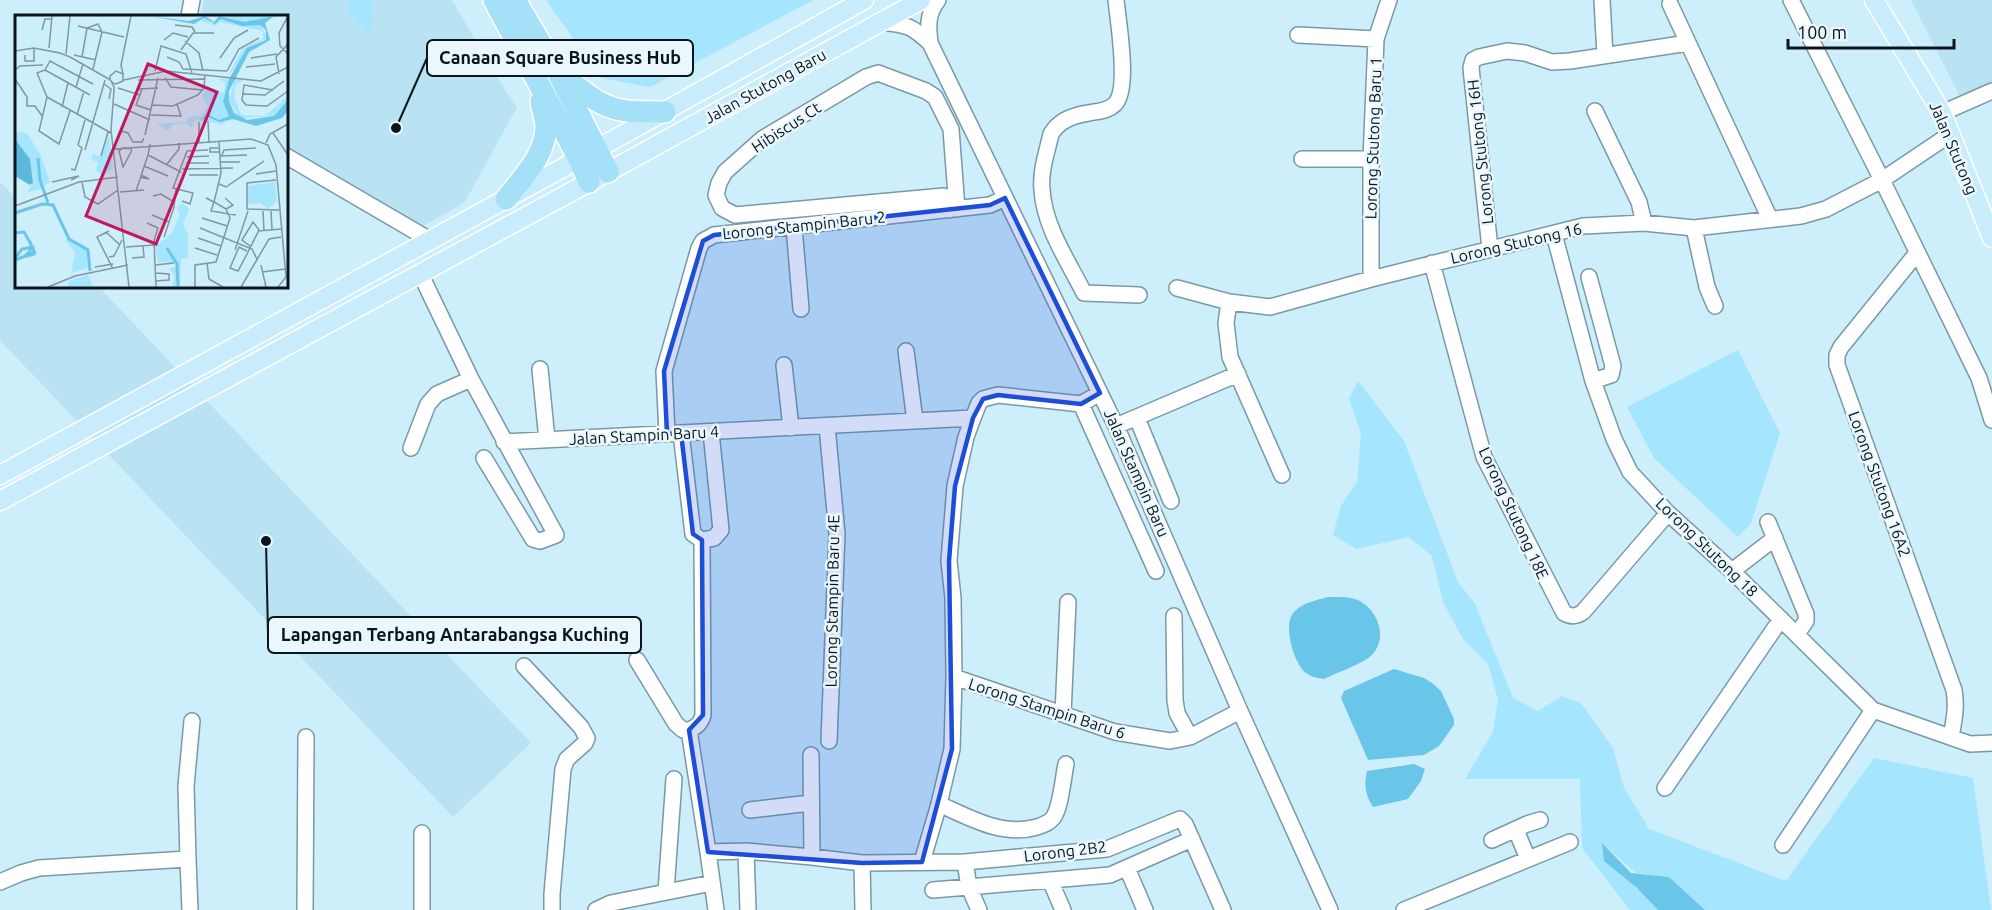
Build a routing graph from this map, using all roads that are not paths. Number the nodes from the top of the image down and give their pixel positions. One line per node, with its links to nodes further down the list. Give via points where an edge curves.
1 (192, 0): 13 (street)
2 (494, 0): 21 (highway)
3 (515, 0): 20 (highway)
4 (864, 0): 24 (main road, Jalan Stutong Baru)
5 (921, 0): 14 (main road, Jalan Stutong Baru)
6 (938, 0): 17 (street, Jalan Stampin Baru, via 929,18)
7 (1116, 0): 51 (street, via 1123,82 1117,103 1108,110 1078,114 1055,127 1042,175 1043,202 1053,231)
8 (1389, 0): 16 (street, Lorong Stutong Baru 1)
9 (1602, 0): 19 (street)
10 (1791, 0): 32 (street)
11 (1875, 0): 25 (main road, Jalan Stutong)
12 (1670, 4): 18 (street)
13 (189, 15)
14 (881, 22): 17 (street, Jalan Stampin Baru, via 914,28); 31 (main road, Jalan Stutong Baru)
15 (1298, 35): 16 (street)
16 (1376, 39): 30 (street, Lorong Stutong Baru 1)
17 (930, 43): 34 (street, Jalan Stampin Baru)
18 (1688, 43): 19 (street, Lorong Stutong 16H); 37 (street)
19 (1605, 55): 44 (street, Lorong Stutong 16H, via 1552,62 1507,51 1473,60)
20 (556, 69): 24 (highway, via 604,105 621,110); 27 (highway)
21 (535, 78): 27 (highway); 35 (highway, via 546,123 545,140)
22 (1992, 91): 25 (street)
23 (1595, 111): 38 (street, via 1639,202)
24 (665, 112): 27 (main road, Jalan Stutong Baru)
25 (1941, 112): 26 (main road, Jalan Stutong)
26 (1949, 135): 32 (street, Lorong Stutong 16); 42 (main road, Jalan Stutong)
27 (588, 154): 31 (highway); 33 (highway); 35 (main road, Jalan Stutong Baru)
28 (288, 157): 43 (street)
29 (1302, 159): 30 (street)
30 (1371, 159): 49 (street, Lorong Stutong Baru 1)
31 (608, 172): 33 (main road, Jalan Stutong Baru)
32 (1882, 180): 37 (street, Lorong Stutong 16, via 1826,209); 45 (street)
33 (589, 182): 47 (main road, Jalan Stutong Baru)
34 (1005, 198): 36 (street, Lorong Stampin Baru 2, via 990,205); 56 (street, Jalan Stampin Baru)
35 (506, 199): 43 (main road, Jalan Stutong Baru)
36 (954, 209): 36 (street, Hibiscus Ct, via 951,129 935,97 878,74 866,77 762,139 725,172 716,195 722,208 735,215 944,196); 39 (street, Lorong Stampin Baru 2)
37 (1770, 219): 40 (street, Lorong Stutong 16)
38 (1644, 224): 40 (street, Lorong Stutong 16); 41 (street, Lorong Stutong 16, via 1583,226)
39 (794, 227): 58 (street); 75 (street, Lorong Stampin Baru 2, via 714,235 703,241 664,371)
40 (1694, 228): 57 (street)
41 (1554, 234): 44 (street, Lorong Stutong 16); 54 (street, Lorong Stutong 18)
42 (1992, 238)
43 (430, 240): 80 (main road, Jalan Stutong Baru)
44 (1490, 249): 46 (street, Lorong Stutong 16)
45 (1917, 253): 69 (street, via 1979,378); 104 (street, Lorong Stutong 16A2, via 1841,347 1837,365 1954,690)
46 (1432, 263): 49 (street, Lorong Stutong 16); 84 (street, Lorong Stutong 18E, via 1484,457 1564,613 1576,616 1583,612)
47 (420, 273): 63 (street); 82 (main road, Jalan Stutong Baru)
48 (1588, 277): 52 (street)
49 (1371, 279): 55 (street, Lorong Stutong 16, via 1270,307)
50 (1177, 288): 55 (street, Lorong Stutong 16)
51 (1084, 293): 53 (street); 56 (street)
52 (1593, 294): 54 (street); 64 (street, via 1613,371)
53 (1139, 295)
54 (1572, 301): 64 (street, Lorong Stutong 18)
55 (1229, 302): 62 (street, via 1227,342)
56 (1058, 304): 65 (street, Jalan Stampin Baru)
57 (1715, 306)
58 (801, 309)
59 (906, 351): 70 (street)
60 (784, 365): 73 (street)
61 (540, 369): 76 (street)
62 (1238, 374): 68 (street); 81 (street)
63 (471, 379): 77 (street); 78 (street, via 437,394 428,404)
64 (1593, 381): 84 (street, Lorong Stutong 18, via 1630,472)
65 (1100, 393): 66 (street); 72 (street, Jalan Stampin Baru)
66 (1081, 404): 67 (street, via 998,394 983,399); 88 (street)
67 (974, 418): 70 (street, Jalan Stampin Baru 4); 96 (street, via 955,486 950,550)
68 (1137, 418): 72 (street); 83 (street)
69 (1992, 420)
70 (915, 421): 71 (street, Jalan Stampin Baru 4)
71 (826, 426): 73 (street, Jalan Stampin Baru 4); 105 (street, Lorong Stampin Baru 4E, via 837,534)
72 (1116, 426): 98 (street, Jalan Stampin Baru)
73 (791, 428): 74 (street, Jalan Stampin Baru 4)
74 (711, 432): 75 (street, Jalan Stampin Baru 4); 87 (street, via 721,531 714,538)
75 (674, 434): 76 (street, Jalan Stampin Baru 4); 87 (street, via 693,534)
76 (547, 440): 77 (street, Jalan Stampin Baru 4)
77 (504, 442): 79 (street, via 556,535 540,541 533,539)
78 (411, 448)
79 (484, 458)
80 (0, 475)
81 (1282, 475)
82 (0, 501)
83 (1171, 501)
84 (1668, 513): 89 (street, Lorong Stutong 18)
85 (1768, 522): 86 (street)
86 (1775, 538): 89 (street); 93 (street, via 1806,614)
87 (702, 540): 101 (street, via 703,715 701,722)
88 (1156, 571)
89 (1732, 571): 92 (street, Lorong Stutong 18)
90 (1068, 602): 99 (street)
91 (1174, 616): 103 (street, via 1175,700 1177,713)
92 (1781, 619): 93 (street, Lorong Stutong 18); 110 (street)
93 (1797, 634): 97 (street, Lorong Stutong 18)
94 (637, 660): 101 (street, via 676,724)
95 (524, 666): 139 (street, via 587,738 563,769)
96 (954, 677): 99 (street, Lorong Stampin Baru 6); 112 (street, via 952,749)
97 (1873, 710): 104 (street, Lorong Stutong 18); 120 (street)
98 (1240, 711): 103 (street, Lorong Stampin Baru 6); 148 (street, Jalan Stampin Baru)
99 (1063, 714): 103 (street, Lorong Stampin Baru 6, via 1142,738 1170,741)
100 (192, 721): 124 (street, via 186,786)
101 (689, 730): 122 (street)
102 (306, 737): 137 (street)
103 (1190, 737)
104 (1951, 737): 106 (street, Lorong Stutong 18, via 1970,744)
105 (829, 741)
106 (1992, 743)
107 (811, 755): 111 (street)
108 (1066, 764): 112 (street, via 1052,820 1027,830 1008,830)
109 (674, 779): 135 (street)
110 (1665, 788)
111 (810, 803): 113 (street); 123 (street)
112 (939, 804): 127 (street)
113 (750, 810)
114 (1540, 820): 115 (street)
115 (1516, 830): 118 (street); 125 (street)
116 (422, 833): 138 (street)
117 (1192, 839): 126 (street, Lorong 2B2, via 1180,819 1107,849); 129 (street); 147 (street)
118 (1492, 840)
119 (1570, 842): 125 (street)
120 (1782, 845)
121 (746, 851): 122 (street, Lorong 2B2); 123 (street, Lorong 2B2); 142 (street)
122 (708, 852): 132 (street)
123 (812, 857): 128 (street, Lorong 2B2)
124 (188, 859): 131 (street, via 39,868); 136 (street)
125 (1528, 860): 149 (street)
126 (965, 861): 127 (street, Lorong 2B2); 133 (street)
127 (922, 862): 128 (street, Lorong 2B2)
128 (862, 863): 143 (street)
129 (1127, 868): 130 (street, via 1110,875); 146 (street)
130 (1050, 880): 133 (street); 145 (street)
131 (0, 882)
132 (712, 883): 135 (street); 141 (street)
133 (969, 887): 134 (street); 144 (street)
134 (933, 890)
135 (666, 891): 140 (street)
136 (190, 910)
137 (305, 910)
138 (422, 910)
139 (552, 910)
140 (596, 910)
141 (716, 910)
142 (748, 910)
143 (863, 910)
144 (979, 910)
145 (1062, 910)
146 (1145, 910)
147 (1223, 910)
148 (1330, 910)
149 (1404, 910)

